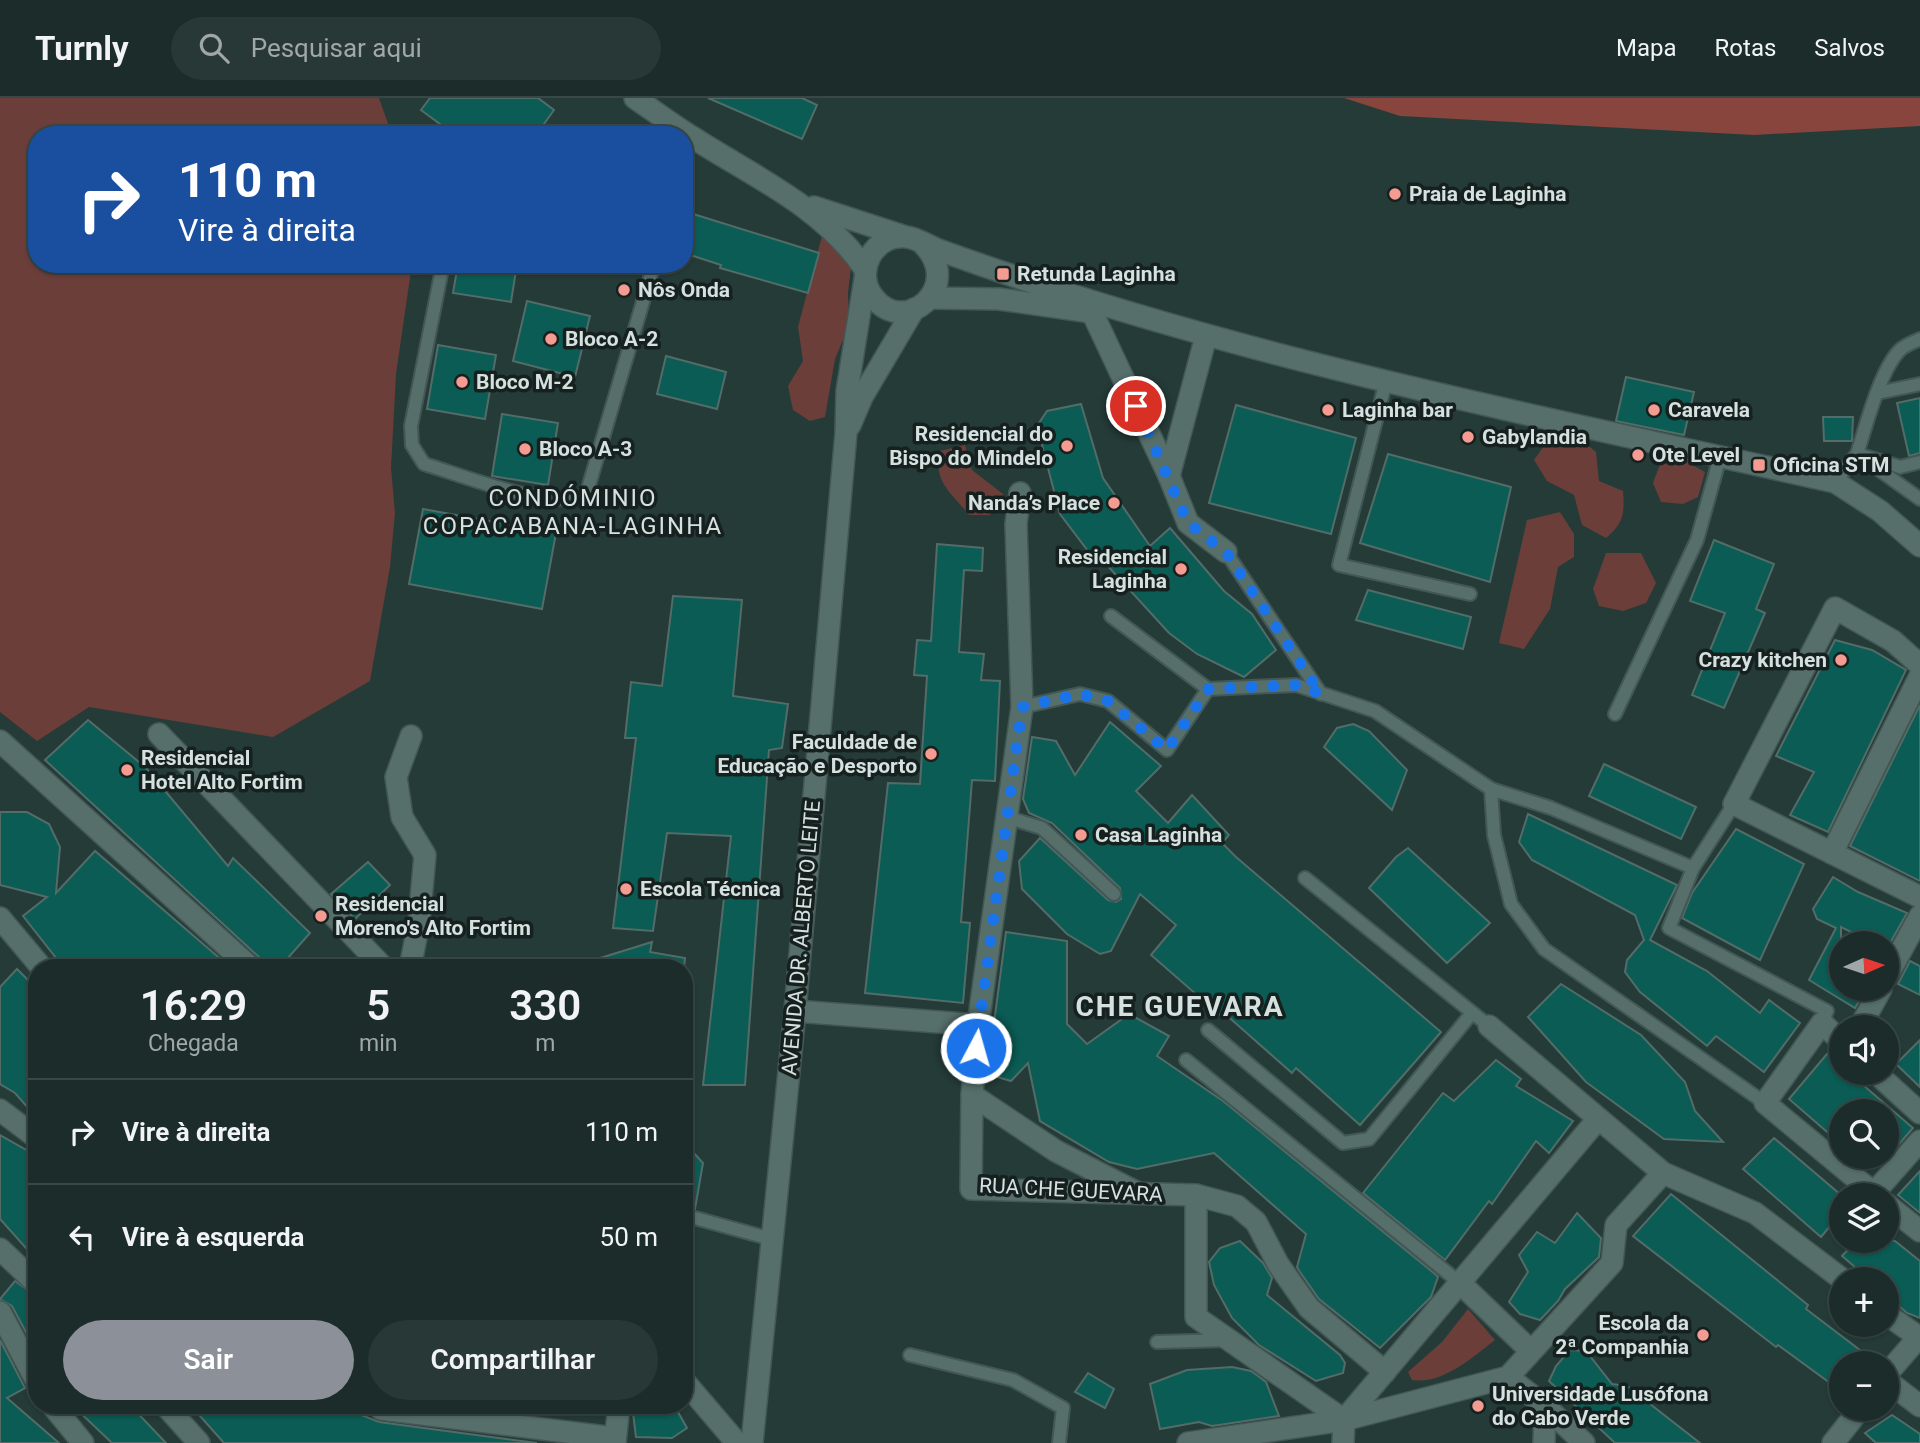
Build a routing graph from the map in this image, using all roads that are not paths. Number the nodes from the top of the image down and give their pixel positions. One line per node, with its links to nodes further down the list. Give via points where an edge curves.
1 (635, 98): 2 (street)
2 (675, 126)
3 (693, 138): 4 (street)
4 (799, 202): 5 (street); 8 (street, via 831,228)
5 (915, 241): 8 (street, via 884,242 875,248); 9 (street, via 937,264 936,288); 10 (street)
6 (441, 273): 7 (lane, via 411,426 412,445 424,464 536,497 568,501 587,492)
7 (651, 273)
8 (865, 274): 9 (street, via 874,299 883,306 903,312); 17 (street, AVENIDA DR. ALBERTO LEITE, via 847,390)
9 (922, 304): 11 (street, via 999,299); 17 (street, AVENIDA DR. ALBERTO LEITE, via 862,397)
10 (1116, 310): 11 (street); 12 (street)
11 (1093, 313): 21 (street)
12 (1206, 336): 14 (street); 21 (street)
13 (1920, 339): 16 (lane, via 1900,350)
14 (1386, 382): 19 (street); 27 (lane, via 1339,565)
15 (1920, 384): 16 (lane)
16 (1877, 393): 18 (lane)
17 (846, 433): 53 (street, AVENIDA DR. ALBERTO LEITE)
18 (1857, 454): 20 (lane, via 1900,467); 22 (lane); 24 (lane)
19 (1720, 457): 22 (street); 34 (lane, via 1697,540)
20 (1920, 463)
21 (1169, 476): 26 (street, via 1188,523)
22 (1835, 482): 25 (street, via 1880,510)
23 (1020, 492): 33 (street, RUA CHE GUEVARA, via 1016,524)
24 (1920, 499)
25 (1920, 546)
26 (1226, 552): 32 (lane)
27 (1470, 594)
28 (1111, 616): 31 (lane)
29 (1920, 665): 39 (street, via 1894,641 1835,608)
30 (1920, 676): 41 (street)
31 (1208, 689): 32 (lane, via 1297,685); 33 (lane, via 1167,750 1108,701 1080,694)
32 (1321, 694): 38 (lane, via 1375,712)
33 (1022, 707): 40 (street, RUA CHE GUEVARA)
34 (1615, 714)
35 (159, 734): 51 (street)
36 (411, 736): 52 (street, via 396,776 402,817 425,855)
37 (0, 741): 50 (street)
38 (1491, 789): 42 (lane, via 1551,808); 62 (lane, via 1494,835 1511,904 1544,949)
39 (1734, 804): 41 (street); 42 (lane)
40 (1006, 817): 44 (lane, via 1042,828); 56 (street, RUA CHE GUEVARA)
41 (1832, 853): 45 (street)
42 (1693, 868): 55 (lane, via 1669,928 1827,1011)
43 (1305, 878): 54 (lane)
44 (1114, 894)
45 (1920, 897)
46 (1920, 916): 48 (street)
47 (0, 918): 49 (street)
48 (1899, 954)
49 (34, 959)
50 (241, 959)
51 (375, 959)
52 (412, 959)
53 (795, 1011): 56 (street); 76 (street, AVENIDA DR. ALBERTO LEITE)
54 (1480, 1020): 57 (lane, via 1369,1139 1343,1143); 65 (street)
55 (1822, 1023): 58 (street); 62 (street)
56 (978, 1025): 61 (street, RUA CHE GUEVARA)
57 (1208, 1030)
58 (1829, 1030)
59 (1186, 1060): 80 (lane)
60 (1889, 1085): 64 (street)
61 (972, 1095): 71 (street, via 1056,1151); 71 (street, RUA CHE GUEVARA, via 971,1189)
62 (1765, 1103): 69 (street)
63 (0, 1110): 66 (street)
64 (1920, 1113)
65 (1598, 1119): 68 (street); 80 (street)
66 (28, 1131)
67 (1920, 1141): 70 (street)
68 (1663, 1173): 78 (street, via 1755,1213); 86 (street, via 1616,1225 1612,1263)
69 (1862, 1183)
70 (1889, 1183)
71 (1139, 1193): 72 (street, RUA CHE GUEVARA)
72 (1196, 1195): 84 (street, via 1196,1317); 90 (street, RUA CHE GUEVARA, via 1237,1206 1256,1222 1309,1308)
73 (1899, 1214): 75 (street)
74 (693, 1217): 76 (lane)
75 (1920, 1231)
76 (771, 1239): 108 (street, AVENIDA DR. ALBERTO LEITE)
77 (1, 1254): 79 (street)
78 (1829, 1269)
79 (28, 1276)
80 (1460, 1283): 86 (street); 90 (street)
81 (0, 1311): 89 (street)
82 (1899, 1323): 83 (street)
83 (1919, 1338): 88 (street)
84 (1229, 1340): 85 (lane); 100 (street)
85 (1157, 1342)
86 (1531, 1351): 91 (street)
87 (910, 1355): 109 (lane, via 1013,1380 1063,1408)
88 (1899, 1360)
89 (28, 1365)
90 (1385, 1372): 100 (street)
91 (1508, 1377): 94 (street); 100 (street)
92 (1899, 1390): 95 (street)
93 (693, 1392): 107 (street)
94 (1545, 1406): 112 (street); 113 (street)
95 (1920, 1406)
96 (54, 1414): 102 (street)
97 (177, 1414): 106 (street)
98 (420, 1414): 103 (street)
99 (618, 1414): 103 (street)
100 (1343, 1420): 110 (street); 111 (street)
101 (1852, 1421): 104 (street)
102 (60, 1434): 105 (street)
103 (615, 1440)
104 (1837, 1442)
105 (83, 1443)
106 (199, 1443)
107 (737, 1443)
108 (752, 1443)
109 (1059, 1443)
110 (1188, 1443)
111 (1343, 1443)
112 (1544, 1443)
113 (1584, 1443)

